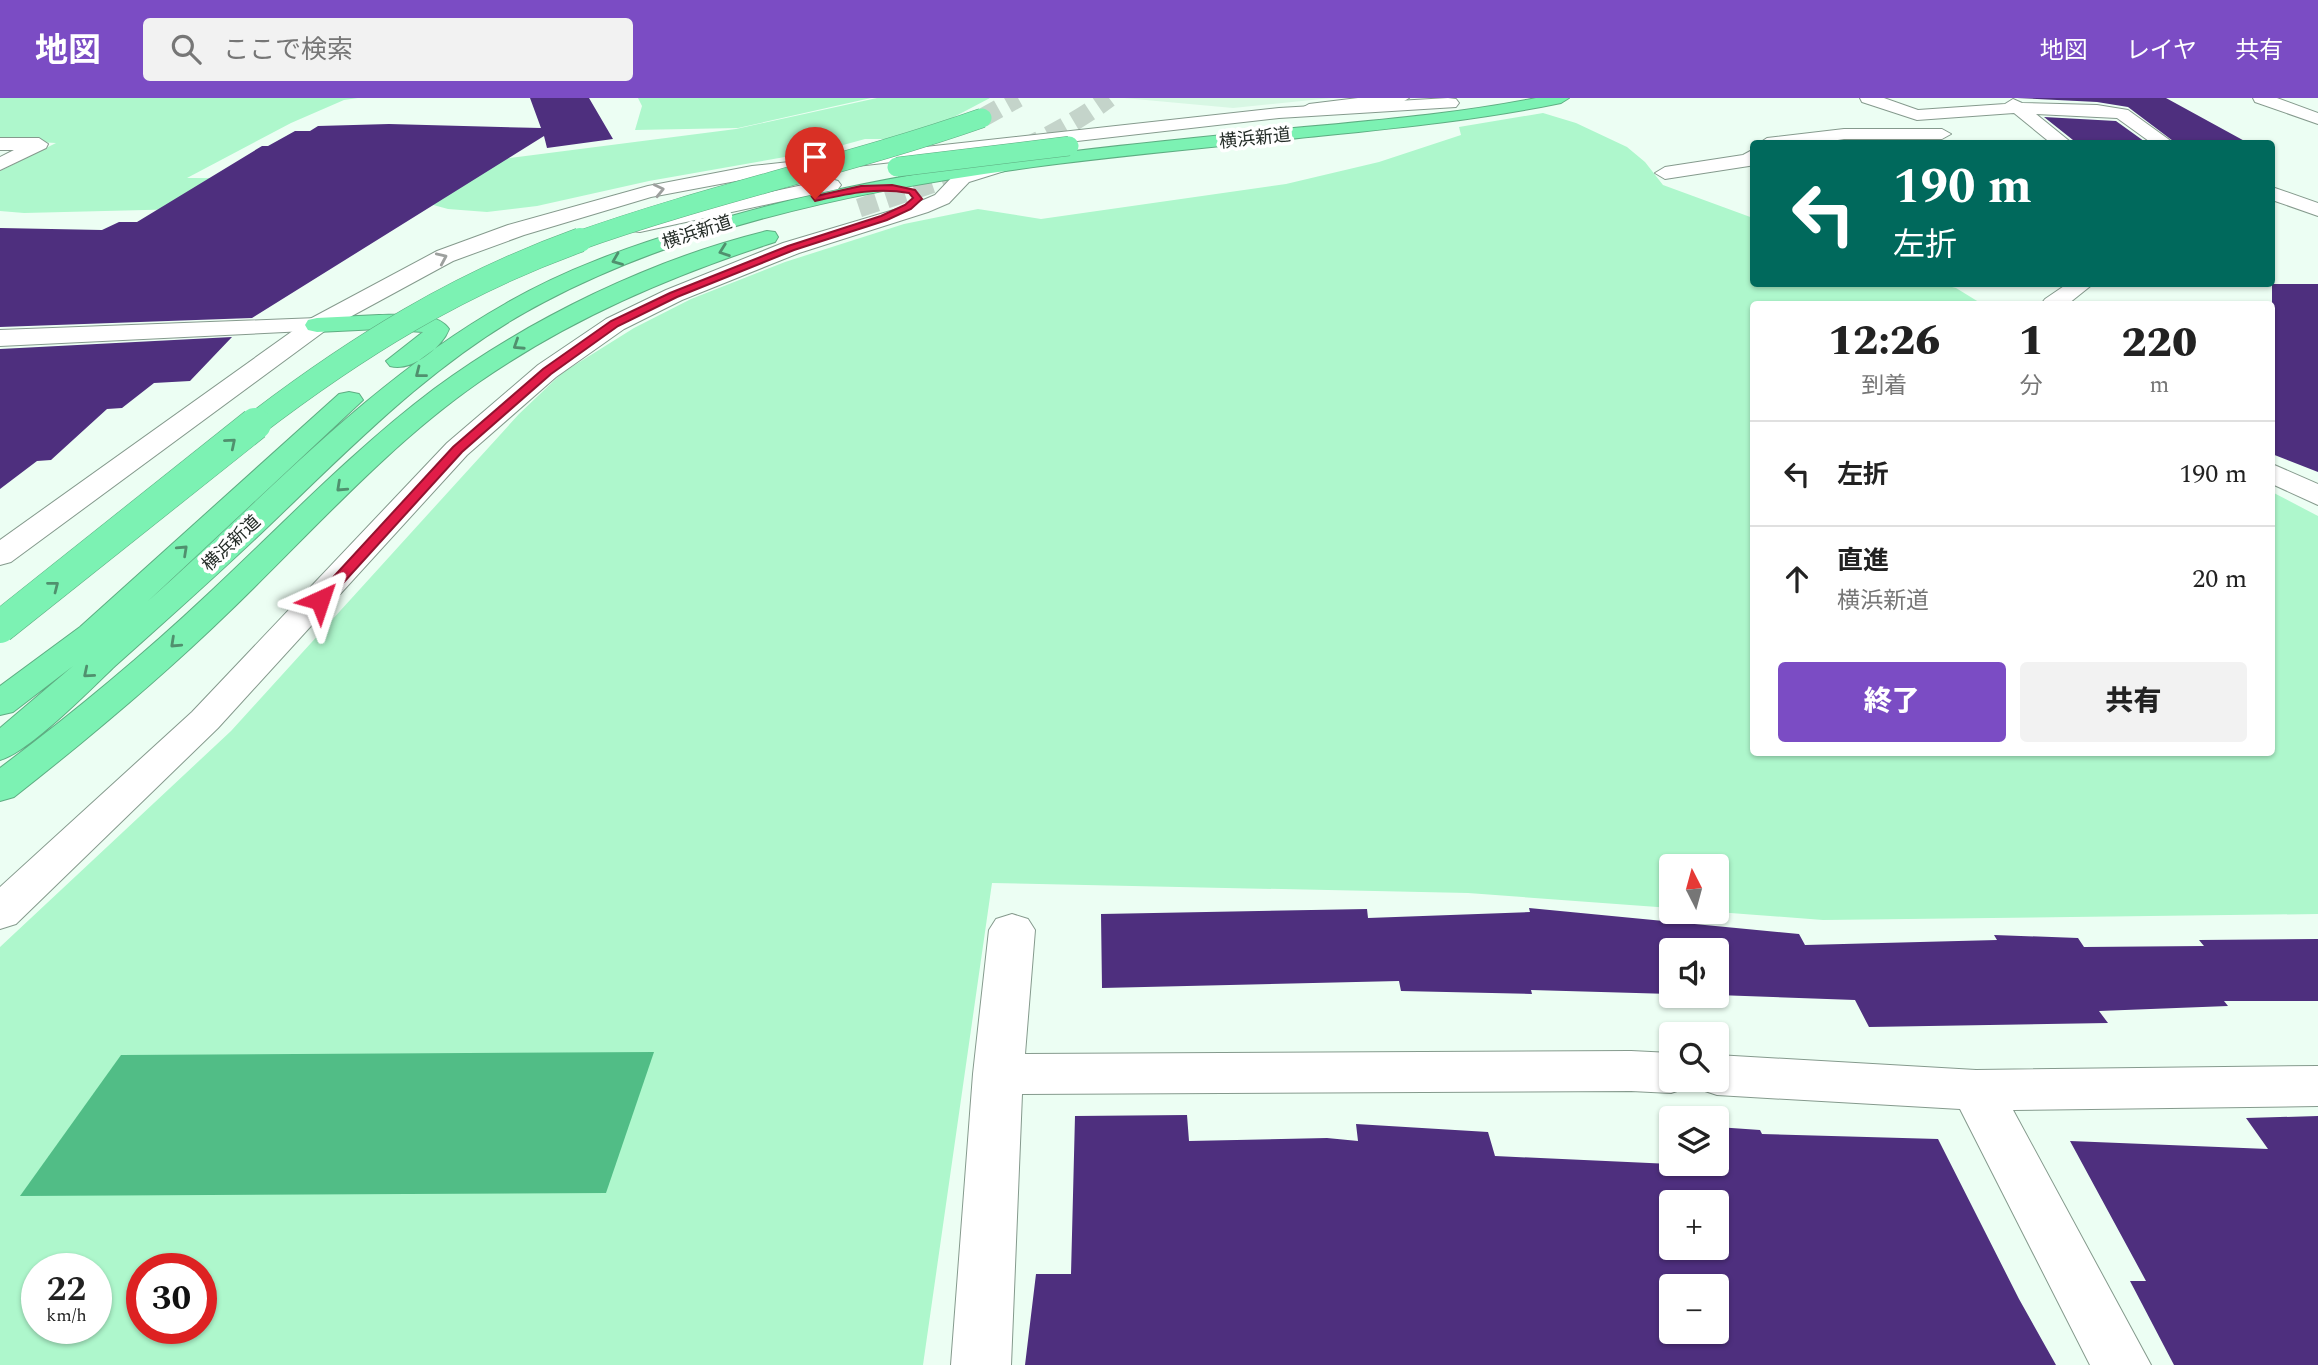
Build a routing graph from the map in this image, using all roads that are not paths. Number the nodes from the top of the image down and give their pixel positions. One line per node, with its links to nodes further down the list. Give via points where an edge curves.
1 (1401, 98): 8 (street)
2 (1490, 98): 6 (highway, 横浜新道)
3 (1560, 98): 19 (highway, 横浜新道, via 1451,117)
4 (1868, 98): 7 (street, via 1917,116)
5 (2261, 98): 9 (street)
6 (1450, 103): 8 (street); 24 (highway, 横浜新道, bridge, via 895,167 781,187)
7 (2012, 103): 13 (street); 15 (street, via 2122,114)
8 (1279, 113): 27 (street, one-way to 8, via 399,279 481,243 593,206 699,181 852,159)
9 (2314, 116)
10 (982, 118): 24 (highway, bridge, via 880,154)
11 (1955, 134): 14 (street, via 1844,134)
12 (2024, 135): 13 (street)
13 (2058, 139)
14 (1798, 140)
15 (2160, 140)
16 (0, 144): 18 (street, via 39,144)
17 (1750, 159): 20 (street)
18 (0, 164)
19 (1007, 164): 22 (highway, 横浜新道, via 913,179); 22 (street, via 962,178 942,199); 27 (street, via 827,186 560,244 438,279)
20 (1665, 173)
21 (2275, 194): 23 (street)
22 (868, 205): 34 (highway, 横浜新道, one-way to 34, via 745,217 631,254 534,297 491,322 385,401 131,636); 35 (highway, one-way to 35, via 746,243 604,298 535,334 468,377 401,430 161,657); 36 (street, via 791,248 615,324 547,371 457,449 205,720)
23 (2318, 210)
24 (604, 230): 32 (highway, 横浜新道, one-way to 24, bridge, via 257,422 365,343 476,282)
25 (2077, 287): 26 (street)
26 (2057, 301)
27 (317, 325): 28 (street); 31 (street); 33 (highway, one-way to 27, via 92,634 301,441 437,329 411,323)
28 (0, 338)
29 (2275, 474): 30 (street)
30 (2318, 496)
31 (0, 555)
32 (0, 627)
33 (0, 704)
34 (0, 748)
35 (0, 788)
36 (0, 913)
37 (1012, 930): 39 (street)
38 (1659, 1072): 39 (street)
39 (998, 1074): 43 (street)
40 (1729, 1077): 42 (street)
41 (2318, 1086): 42 (street)
42 (1976, 1090): 44 (street)
43 (981, 1365)
44 (2121, 1365)

